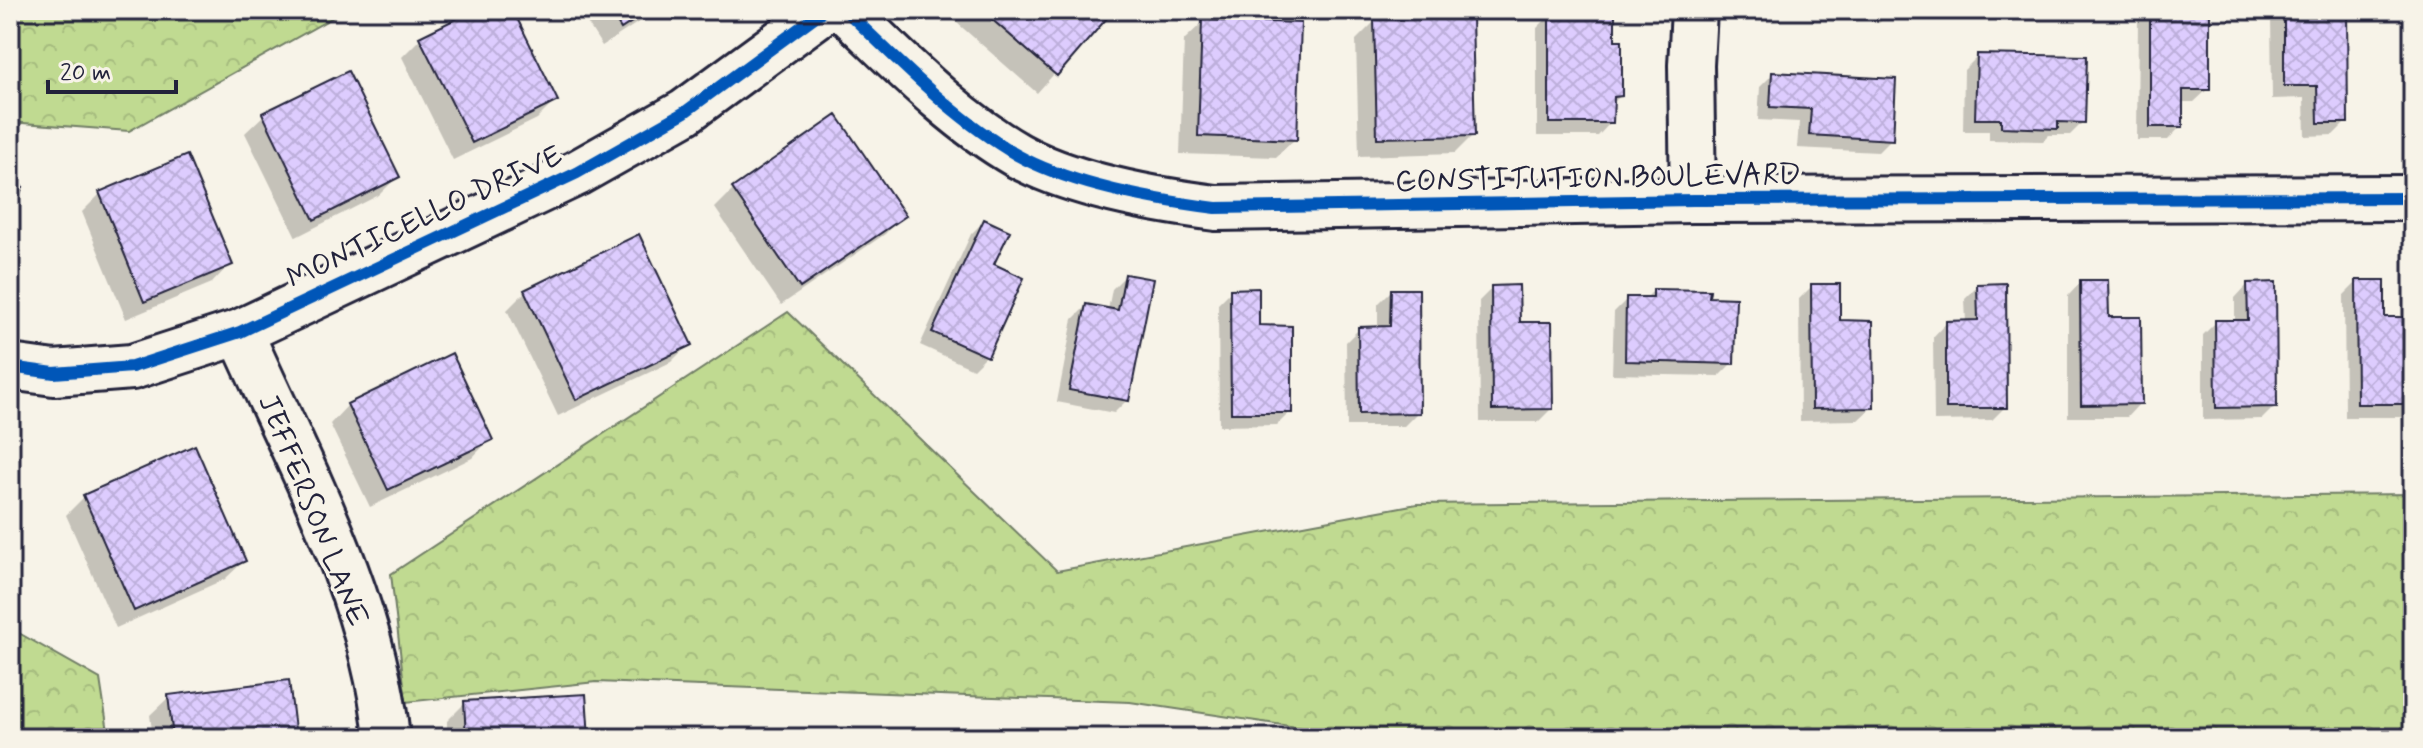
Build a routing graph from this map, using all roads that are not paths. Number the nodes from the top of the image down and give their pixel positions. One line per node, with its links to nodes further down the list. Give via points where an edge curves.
1 (824, 10): 6 (street, MONTICELLO DRIVE, via 685,112 577,173)
2 (845, 10): 5 (street, CONSTITUTION BOULEVARD, via 919,79 1018,155 1145,199 1216,208)
3 (1694, 10): 5 (street)
4 (2413, 198): 5 (street, CONSTITUTION BOULEVARD)
5 (1693, 200)
6 (240, 332): 7 (street, MONTICELLO DRIVE, via 132,367 54,373); 8 (street, JEFFERSON LANE, via 357,607)
7 (10, 367)
8 (387, 738)

